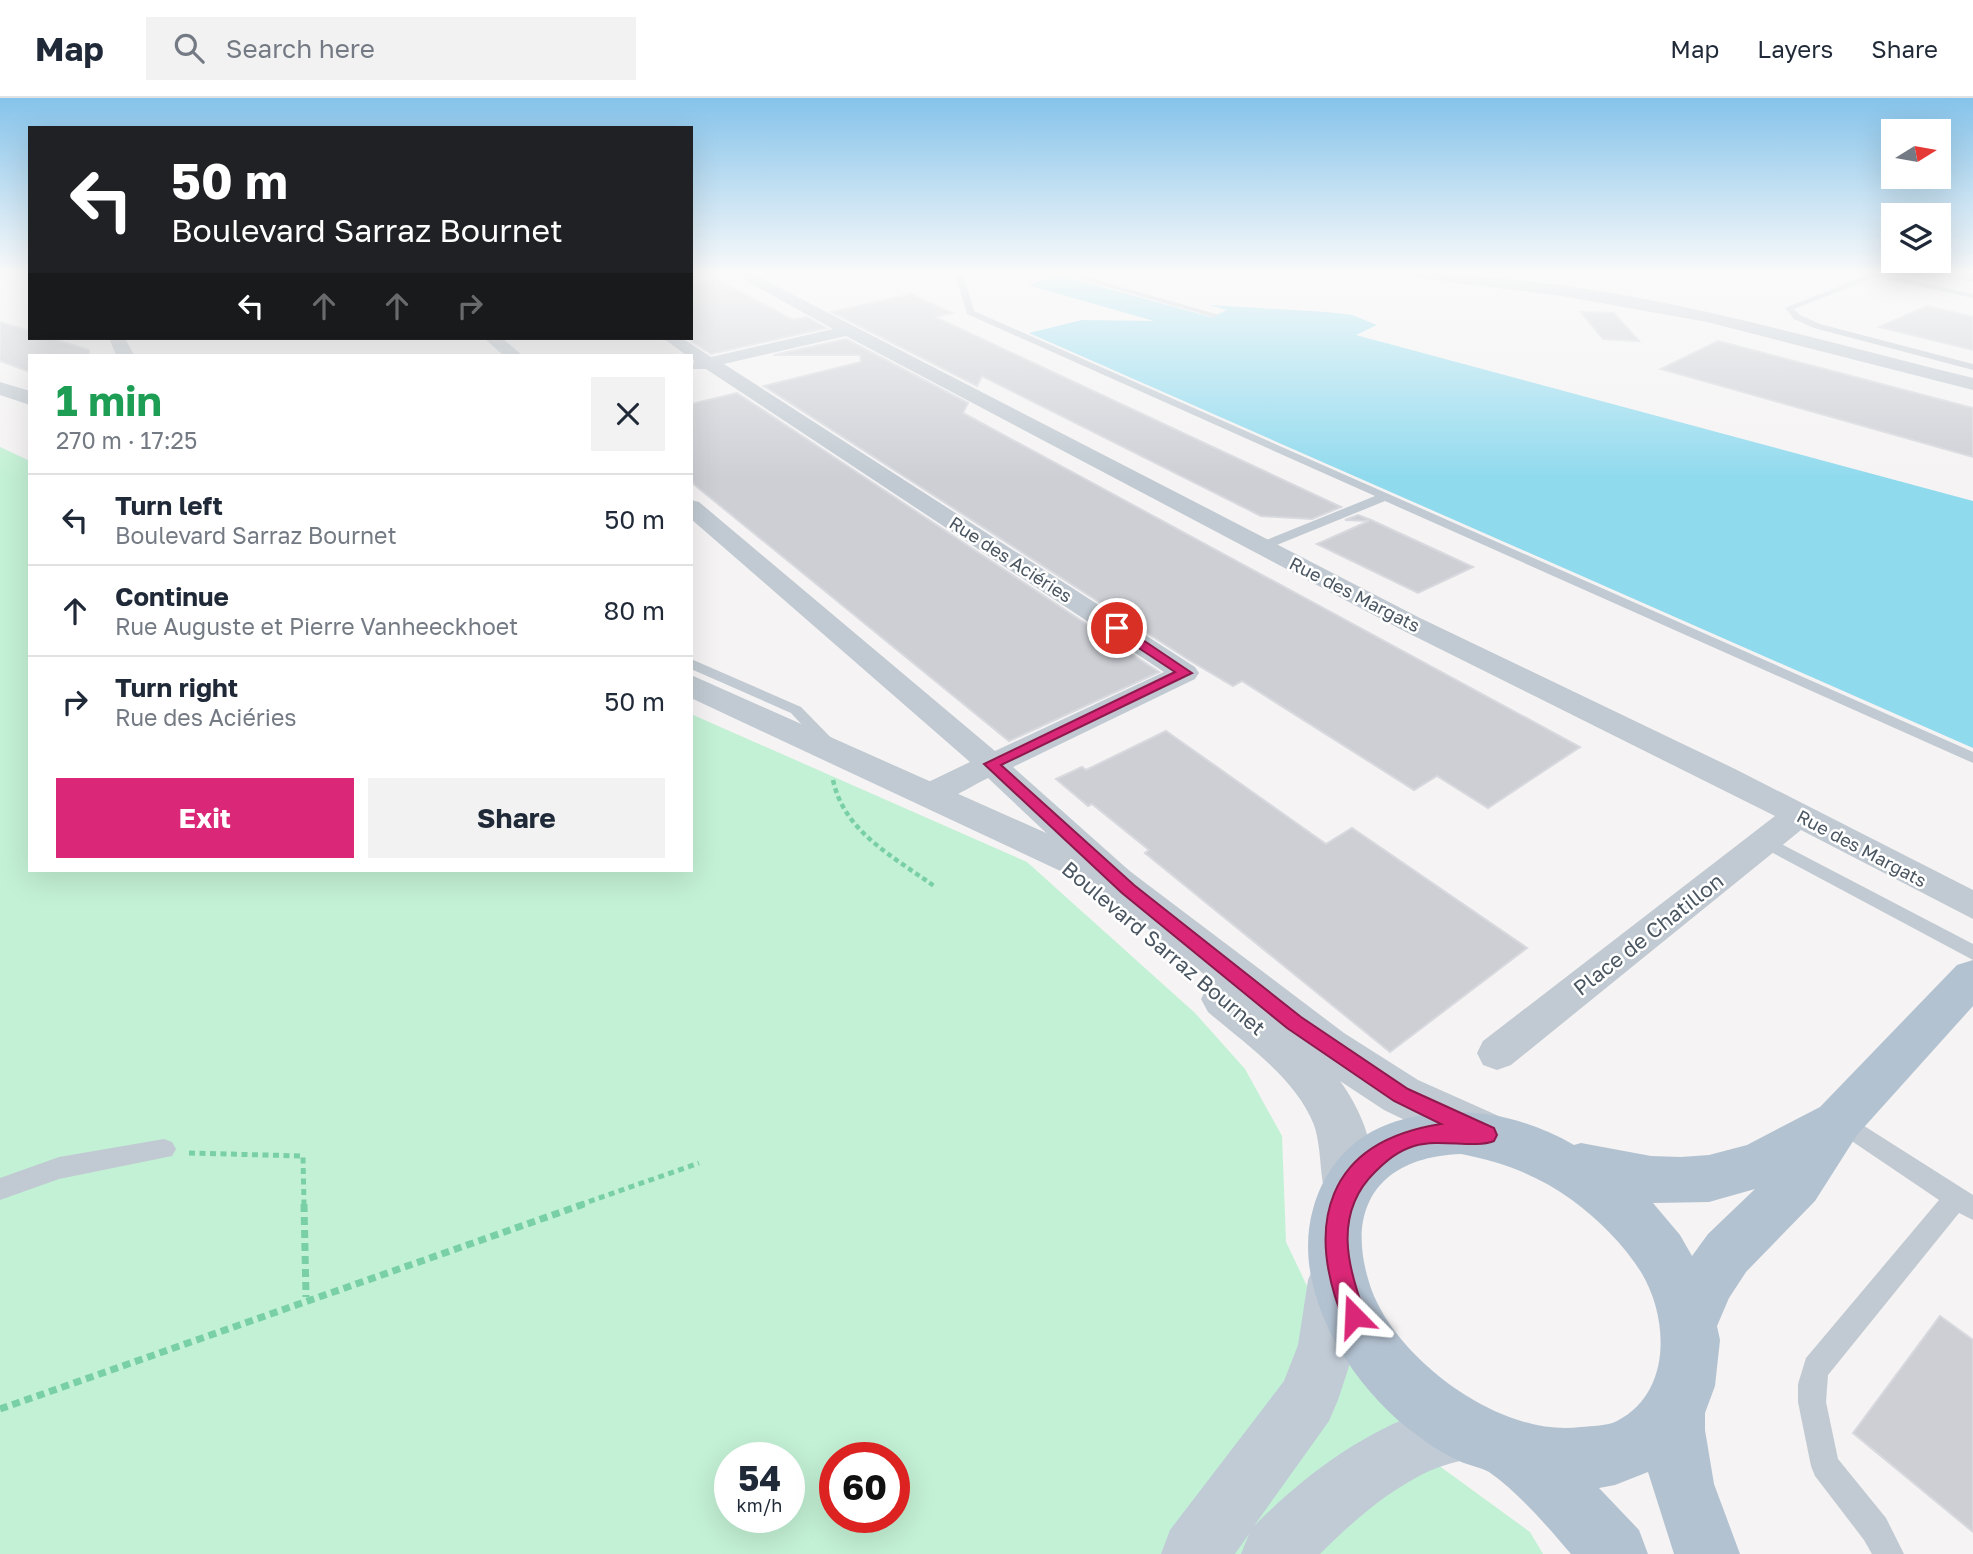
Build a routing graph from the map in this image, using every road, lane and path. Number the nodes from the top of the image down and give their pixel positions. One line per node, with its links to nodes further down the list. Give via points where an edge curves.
1 (497, 342): 8 (street)
2 (675, 342): 9 (street, Rue des Aciéries)
3 (797, 342): 10 (street)
4 (872, 342): 17 (street, Rue des Margats)
5 (1038, 342): 15 (lane)
6 (1812, 342): 12 (street)
7 (1878, 342): 11 (lane)
8 (512, 354)
9 (689, 354)
10 (700, 364): 22 (street, Rue des Aciéries, via 1185,673)
11 (1973, 367)
12 (1973, 384)
13 (0, 388): 14 (street)
14 (28, 397)
15 (1386, 496): 17 (lane); 21 (lane)
16 (693, 509): 22 (street)
17 (1263, 546): 24 (street, Rue des Margats)
18 (693, 664): 20 (lane, via 796,710)
19 (693, 686): 20 (street, Boulevard Sarraz Bournet)
20 (840, 752): 23 (street, Boulevard Sarraz Bournet); 27 (path, via 834,793 852,824)
21 (1973, 758)
22 (991, 764): 23 (street, Rue des Aciéries); 28 (street)
23 (931, 793): 25 (street, Boulevard Sarraz Bournet)
24 (1799, 816): 26 (street, Place de Chatillon); 29 (street, Rue des Margats)
25 (1015, 831): 28 (street, Boulevard Sarraz Bournet); 38 (street, Boulevard Sarraz Bournet, via 1080,875 1307,1072 1327,1098 1342,1130)
26 (1766, 842): 30 (lane); 32 (street, Place de Chatillon)
27 (934, 886)
28 (1128, 889): 34 (street, Boulevard Sarraz Bournet, via 1327,1047 1401,1095)
29 (1973, 906)
30 (1973, 953)
31 (1973, 977): 33 (main road)
32 (1497, 1053)
33 (1839, 1119): 36 (main road, via 1767,1162 1699,1181 1650,1182); 40 (lane); 43 (main road, via 1796,1184 1718,1265)
34 (1486, 1135): 36 (main road, via 1523,1144); 38 (main road, via 1448,1132 1402,1141 1366,1163)
35 (164, 1149): 39 (lane, via 59,1168); 42 (path, via 303,1156)
36 (1560, 1161): 43 (main road, via 1608,1194 1639,1225 1671,1274)
37 (699, 1163): 42 (path)
38 (1348, 1187): 41 (main road, via 1335,1228)
39 (0, 1189)
40 (1965, 1204): 51 (lane, via 1816,1368 1812,1384 1825,1466)
41 (1337, 1264): 46 (main road, via 1354,1316 1377,1355 1423,1402); 48 (main road, via 1327,1345 1308,1400)
42 (306, 1297): 44 (path)
43 (1688, 1326): 45 (main road, via 1690,1364)
44 (0, 1409)
45 (1674, 1410): 46 (main road, via 1649,1437 1602,1457 1562,1460); 50 (main road, via 1678,1479)
46 (1486, 1440): 47 (main road, via 1551,1485); 49 (main road, via 1421,1441 1369,1468)
47 (1605, 1547)
48 (1194, 1554)
49 (1273, 1554)
50 (1707, 1554)
51 (1889, 1554)

